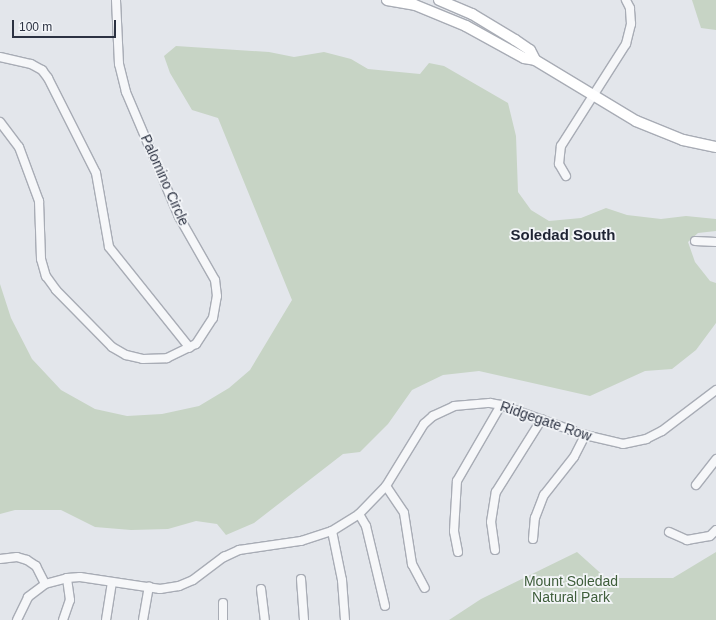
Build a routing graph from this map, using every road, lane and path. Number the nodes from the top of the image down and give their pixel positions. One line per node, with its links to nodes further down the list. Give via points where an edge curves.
1 (116, 0): 14 (street, Palomino Circle, via 119,64 126,92 179,217 215,280 217,296 213,318 201,338)
2 (387, 0): 5 (main road)
3 (439, 0): 7 (main road, via 472,14 509,36 530,50)
4 (626, 0): 8 (street, via 630,8 631,24 626,44)
5 (415, 2): 7 (main road, via 524,58)
6 (0, 57): 14 (street, via 31,64 42,70 48,78 96,173 109,247)
7 (535, 60): 8 (main road)
8 (592, 96): 10 (main road, via 636,121 683,140); 11 (street, via 561,146 559,164)
9 (0, 122): 14 (street, via 19,147 39,201 41,259 46,276 56,290 112,347 126,355 159,359)
10 (716, 147)
11 (566, 176)
12 (695, 241): 13 (street)
13 (716, 242)
14 (190, 348)
15 (716, 390): 18 (street, Ridgegate Row, via 662,431 646,439 612,443)
16 (501, 405): 17 (street, Ridgegate Row); 20 (street, Ridgegate Row, via 466,403 433,416 424,424); 28 (street, via 457,481 454,531)
17 (542, 419): 18 (street, Ridgegate Row); 27 (street, via 496,492 491,522)
18 (585, 435): 26 (street, via 574,457 544,495 535,518)
19 (716, 459): 21 (street)
20 (386, 486): 22 (street, Ridgegate Row); 35 (street, via 404,513 412,564)
21 (696, 486)
22 (359, 514): 24 (street, Ridgegate Row); 38 (street, via 366,526)
23 (716, 530): 25 (street, via 710,536 687,540)
24 (332, 531): 34 (street, Ridgegate Row, via 301,541 239,550 224,557 193,580 173,587); 46 (street, via 342,580)
25 (669, 532)
26 (533, 539)
27 (495, 550)
28 (458, 552)
29 (0, 559): 33 (street, via 17,557 27,560 36,566)
30 (67, 578): 32 (street, Ridgegate Row); 33 (street, Ridgegate Row); 40 (street, via 70,600)
31 (301, 579): 45 (street)
32 (112, 582): 34 (street, Ridgegate Row); 41 (street)
33 (45, 584): 39 (street, Ridgegate Row, via 28,597)
34 (149, 587): 42 (street)
35 (425, 588)
36 (261, 590): 44 (street)
37 (224, 603): 43 (street)
38 (385, 606)
39 (17, 620)
40 (63, 620)
41 (106, 620)
42 (143, 620)
43 (223, 620)
44 (265, 620)
45 (304, 620)
46 (345, 620)

